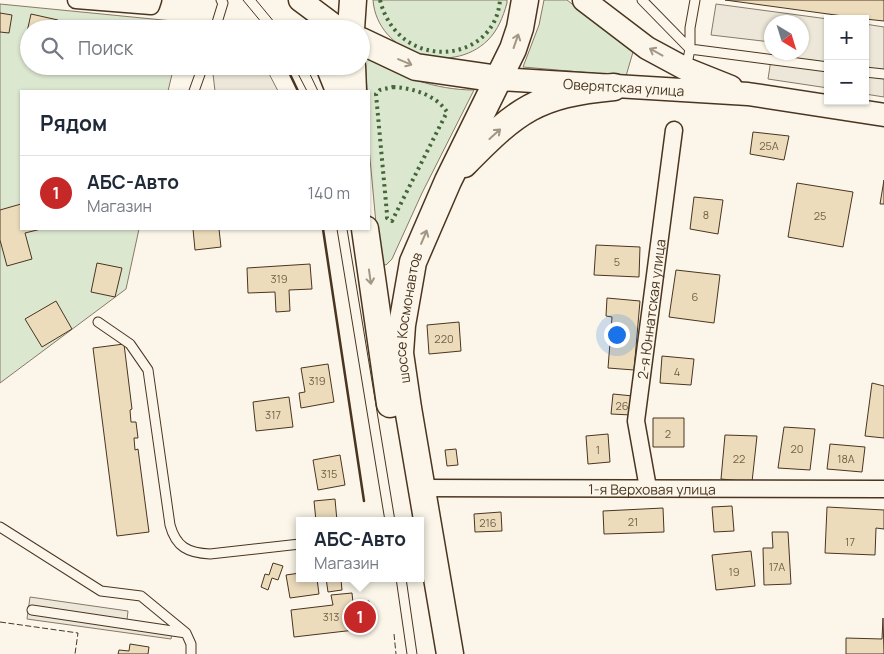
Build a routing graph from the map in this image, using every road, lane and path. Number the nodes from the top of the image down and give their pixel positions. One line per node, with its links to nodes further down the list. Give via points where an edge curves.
1 (76, 0): 2 (street, via 151,6)
2 (153, 0)
3 (221, 0): 11 (lane)
4 (291, 0): 12 (main road)
5 (300, 0): 13 (main road)
6 (353, 0): 14 (main road)
7 (525, 0): 23 (main road, шоссе Космонавтов, one-way to 7, via 520,28)
8 (585, 0): 16 (main road, Оверятская улица, one-way to 8, via 648,48)
9 (642, 0): 16 (lane)
10 (695, 0): 16 (lane)
11 (218, 20)
12 (303, 20)
13 (327, 20)
14 (352, 20)
15 (370, 45): 23 (main road, one-way to 23, via 416,67)
16 (688, 59): 17 (lane); 28 (main road, Оверятская улица)
17 (824, 67)
18 (869, 72): 19 (lane)
19 (884, 74)
20 (200, 75): 25 (lane)
21 (331, 75): 26 (main road)
22 (352, 75): 27 (main road)
23 (499, 79): 24 (main road, Оверятская улица); 31 (main road, шоссе Космонавтов)
24 (614, 87): 28 (main road, Оверятская улица); 31 (main road, one-way to 24, via 490,138 531,107 553,96)
25 (194, 90)
26 (337, 90)
27 (353, 90)
28 (748, 94): 29 (main road, Оверятская улица)
29 (884, 115)
30 (674, 130): 35 (street, 2-я Юннатская улица, via 636,421)
31 (448, 181): 34 (main road, шоссе Космонавтов, one-way to 31, via 400,353 402,325 413,262)
32 (364, 230): 37 (main road, шоссе Космонавтов, one-way to 37, via 387,386)
33 (98, 322): 39 (lane, via 130,344 148,370 170,525 178,543 195,554)
34 (421, 488): 35 (street, 1-я Верховая улица); 45 (main road, шоссе Космонавтов)
35 (648, 488): 36 (street, 1-я Верховая улица)
36 (884, 489)
37 (411, 517)
38 (0, 527): 42 (lane, via 101,591 141,596)
39 (296, 544)
40 (422, 582): 44 (main road)
41 (32, 610): 42 (lane)
42 (186, 633): 43 (lane)
43 (191, 654)
44 (433, 654)
45 (450, 654)

